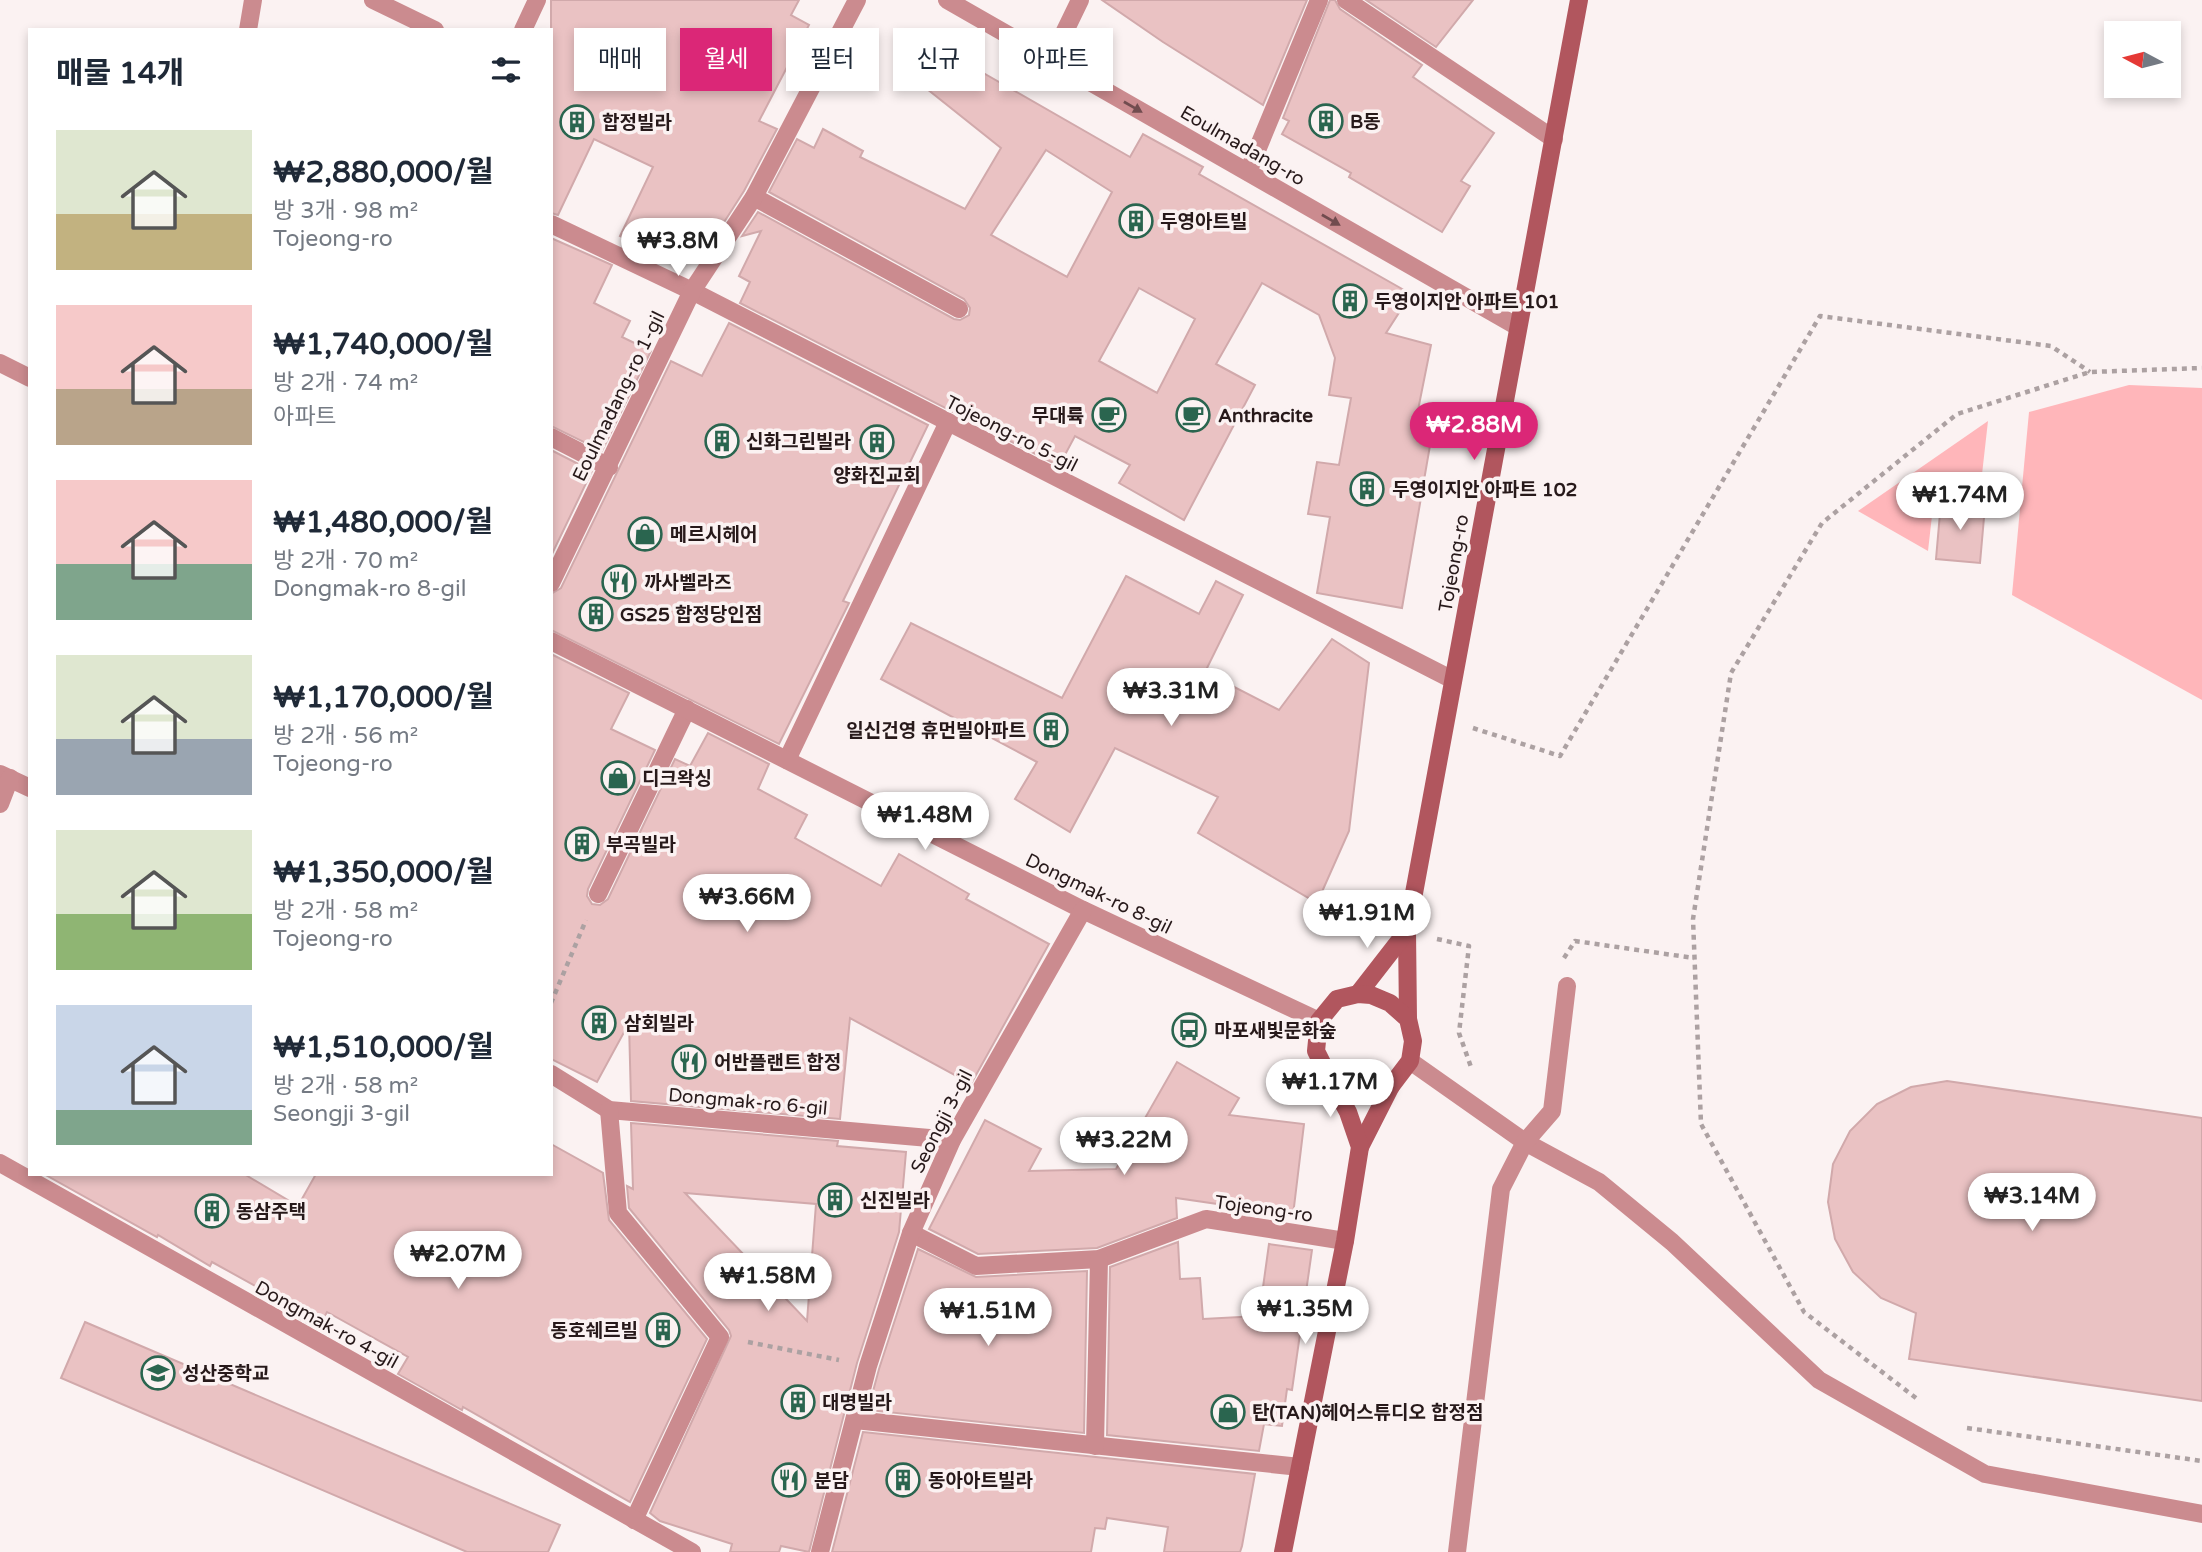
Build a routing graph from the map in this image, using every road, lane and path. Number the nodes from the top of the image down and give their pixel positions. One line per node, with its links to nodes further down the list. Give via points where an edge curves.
1 (253, 0): 10 (street)
2 (373, 0): 11 (street)
3 (537, 0): 12 (street)
4 (857, 0): 18 (street, Eoulmadang-ro 1-gil)
5 (947, 0): 14 (street, Eoulmadang-ro)
6 (1080, 0): 13 (street)
7 (1319, 0): 17 (street)
8 (1346, 0): 16 (street)
9 (1579, 0): 16 (street, Tojeong-ro)
10 (248, 28)
11 (431, 28)
12 (524, 28)
13 (1066, 28)
14 (999, 30)
15 (1106, 91): 17 (street, Eoulmadang-ro, one-way to 17)
16 (1554, 139): 22 (street, Tojeong-ro)
17 (1248, 172): 22 (street, Eoulmadang-ro, one-way to 22)
18 (754, 197): 20 (street, Eoulmadang-ro 1-gil); 21 (street)
19 (553, 225): 20 (street, Tojeong-ro 5-gil)
20 (692, 292): 27 (street, Tojeong-ro 5-gil); 29 (street, Eoulmadang-ro 1-gil)
21 (959, 309)
22 (1518, 327): 32 (street, Tojeong-ro)
23 (0, 363): 26 (street)
24 (2202, 368): 25 (path)
25 (2090, 372): 34 (path, via 2051,346 1819,316 1560,756); 42 (path, via 1957,414 1822,523 1731,673 1693,919)
26 (28, 377)
27 (947, 424): 32 (street, Tojeong-ro 5-gil); 35 (street)
28 (553, 438): 29 (street)
29 (608, 467): 30 (street, Eoulmadang-ro 1-gil)
30 (553, 579)
31 (553, 642): 33 (street, Dongmak-ro 8-gil)
32 (1453, 680): 34 (street, Tojeong-ro)
33 (687, 709): 35 (street, Dongmak-ro 8-gil); 39 (street)
34 (1446, 720): 41 (street, Tojeong-ro)
35 (787, 760): 40 (street, Dongmak-ro 8-gil)
36 (5, 776): 37 (street); 38 (street)
37 (28, 787)
38 (0, 804)
39 (598, 894): 46 (path)
40 (1083, 910): 48 (street, Dongmak-ro 8-gil); 55 (street, Seongji 3-gil)
41 (1407, 931): 45 (street, Tojeong-ro); 47 (street); 50 (path, via 1469,946 1459,1033)
42 (1694, 958): 43 (path, via 1576,941); 64 (path, via 1701,1124 1804,1312)
43 (1562, 961)
44 (1567, 986): 56 (street, via 1552,1111)
45 (1358, 993): 47 (street, via 1390,1003); 48 (street, via 1337,999)
46 (553, 998)
47 (1408, 1019): 49 (street, via 1413,1041)
48 (1319, 1021): 52 (street, via 1317,1051)
49 (1410, 1061): 53 (street); 56 (street)
50 (1472, 1071)
51 (553, 1075): 54 (street, Dongmak-ro 6-gil)
52 (1330, 1079): 53 (street, via 1349,1089 1371,1091); 57 (street)
53 (1391, 1086): 57 (street)
54 (609, 1110): 55 (street, Dongmak-ro 6-gil); 62 (street, via 618,1213)
55 (951, 1140): 59 (street, Seongji 3-gil)
56 (1525, 1142): 70 (street, via 1599,1182 1662,1233 1819,1380 1985,1474); 75 (street, via 1501,1189)
57 (1360, 1147): 60 (street)
58 (0, 1163): 71 (street, Dongmak-ro 4-gil)
59 (911, 1233): 61 (street, Tojeong-ro, via 976,1266); 63 (street, Seongji 3-gil)
60 (1345, 1241): 61 (street, Tojeong-ro, via 1206,1219); 69 (street)
61 (1099, 1259): 67 (street)
62 (720, 1337): 63 (path); 71 (street)
63 (867, 1366): 65 (street, Seongji 3-gil)
64 (1920, 1401)
65 (855, 1420): 67 (street); 73 (street, Seongji 3-gil)
66 (1965, 1427): 68 (path)
67 (1095, 1446): 69 (street)
68 (2202, 1461)
69 (1300, 1466): 74 (street)
70 (2202, 1514)
71 (634, 1520): 72 (street, Dongmak-ro 4-gil)
72 (692, 1552)
73 (821, 1552)
74 (1283, 1552)
75 (1457, 1552)

